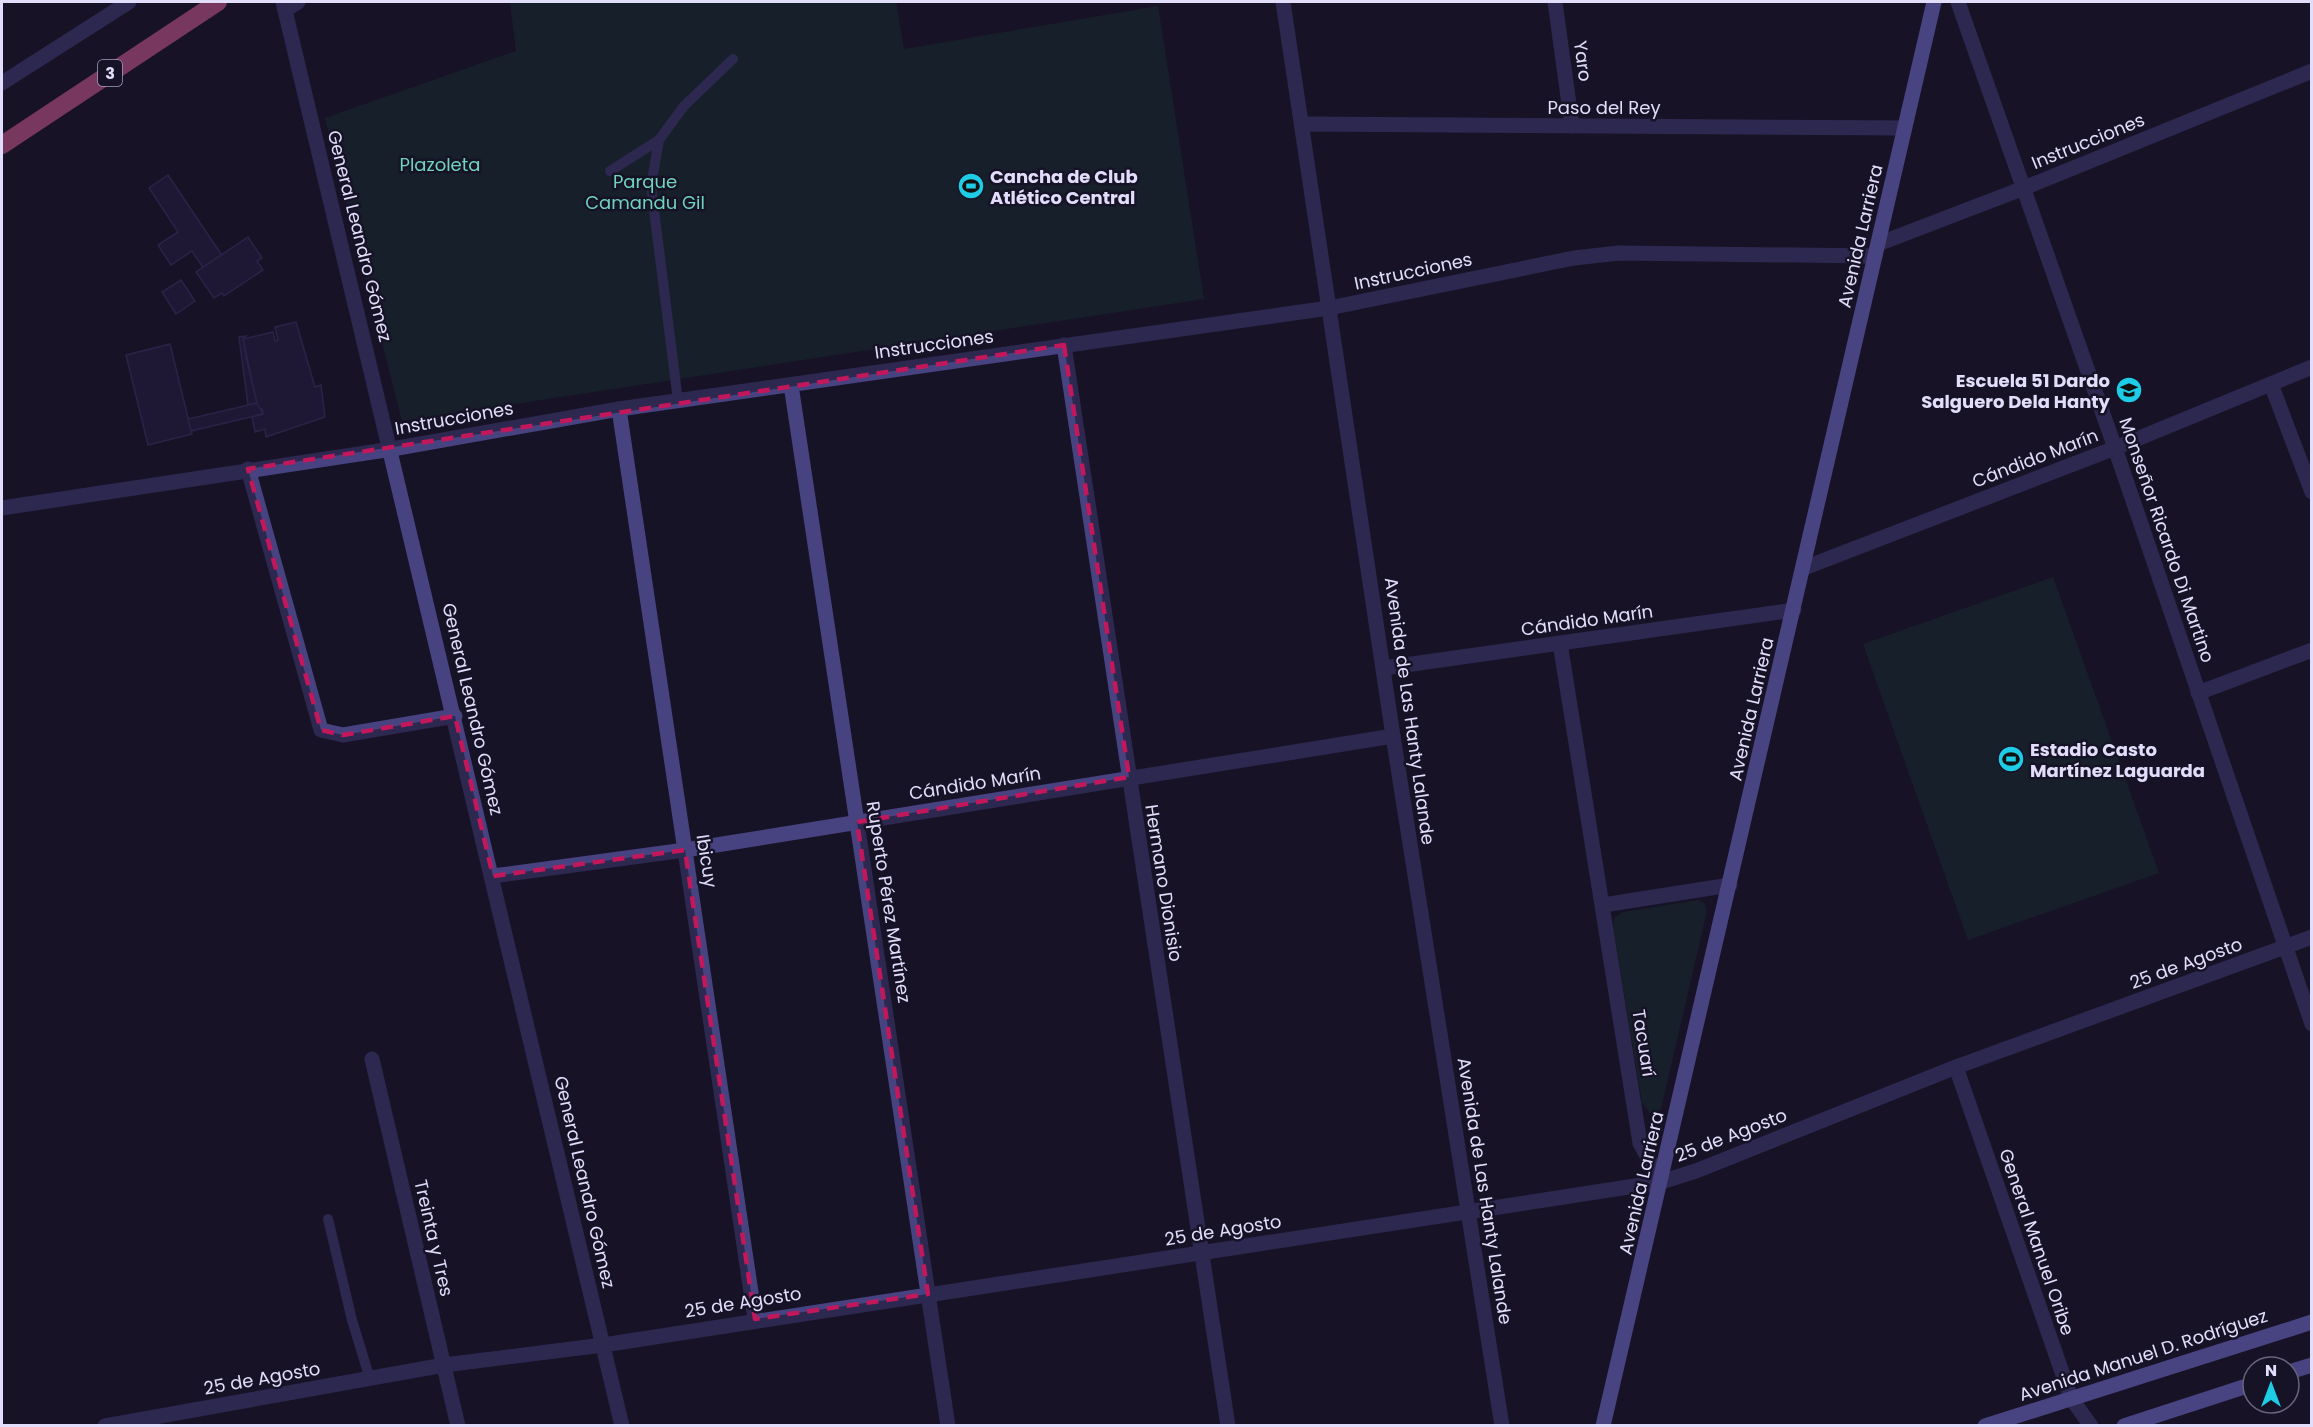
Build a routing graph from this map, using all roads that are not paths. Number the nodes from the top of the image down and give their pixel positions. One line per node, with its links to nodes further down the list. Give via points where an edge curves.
1 (129, 2): 11 (street)
2 (218, 2): 16 (highway, 3)
3 (298, 2): 8 (street)
4 (1283, 2): 12 (street, Avenida de Las Hanty Lalande)
5 (1555, 2): 13 (street, Yaro)
6 (1934, 2): 14 (street, Avenida Larriera)
7 (1958, 2): 18 (street, Monseñor Ricardo Di Martino)
8 (284, 6): 27 (street, General Leandro Gómez)
9 (733, 59): 15 (lane, via 684,106)
10 (2312, 71): 18 (street, Instrucciones)
11 (5, 78)
12 (1302, 124): 13 (street, Paso del Rey); 20 (street, Avenida de Las Hanty Lalande)
13 (1572, 126): 14 (street, Paso del Rey)
14 (1905, 128): 19 (street, Avenida Larriera)
15 (659, 140): 17 (lane); 25 (lane, via 651,186)
16 (2, 145)
17 (610, 171)
18 (2024, 188): 19 (street, Instrucciones); 28 (street, Monseñor Ricardo Di Martino)
19 (1876, 250): 20 (street, Instrucciones, via 1619,253 1574,258); 32 (street, Avenida Larriera)
20 (1329, 308): 21 (street, Instrucciones); 36 (street, Avenida de Las Hanty Lalande)
21 (1064, 345): 24 (street, Instrucciones); 40 (street, Hermano Dionisio)
22 (2312, 367): 23 (street, Cándido Marín)
23 (2271, 384): 28 (street, Cándido Marín); 30 (street)
24 (791, 385): 25 (street, Instrucciones); 41 (street, Ruperto Pérez Martínez)
25 (678, 401): 26 (street, Instrucciones)
26 (619, 409): 27 (street, Instrucciones); 42 (street, Ibicuy)
27 (392, 448): 29 (street, Instrucciones); 38 (street, General Leandro Gómez)
28 (2115, 448): 32 (street, Cándido Marín); 37 (street, Monseñor Ricardo Di Martino)
29 (248, 469): 31 (street, Instrucciones); 38 (street, via 321,730 344,735)
30 (2312, 492)
31 (2, 508)
32 (1804, 568): 33 (street, Avenida Larriera)
33 (1794, 610): 34 (street, Cándido Marín); 44 (street, Avenida Larriera)
34 (1560, 644): 36 (street, Cándido Marín); 45 (street, Tacuarí)
35 (2312, 650): 37 (street)
36 (1384, 668): 39 (street, Avenida de Las Hanty Lalande)
37 (2198, 693): 47 (street, Monseñor Ricardo Di Martino)
38 (455, 716): 43 (street, General Leandro Gómez)
39 (1393, 736): 40 (street, Cándido Marín); 52 (street, Avenida de Las Hanty Lalande)
40 (1129, 777): 41 (street, Cándido Marín); 54 (street, Hermano Dionisio)
41 (857, 822): 42 (street, Cándido Marín); 55 (street, Ruperto Pérez Martínez)
42 (685, 850): 43 (street, Cándido Marín); 56 (street, Ibicuy)
43 (493, 876): 58 (street, General Leandro Gómez)
44 (1730, 885): 45 (street); 51 (street, Avenida Larriera)
45 (1603, 905): 51 (street, Tacuarí, via 1640,1143)
46 (2312, 937): 47 (street, 25 de Agosto)
47 (2285, 947): 48 (street, Monseñor Ricardo Di Martino); 50 (street, 25 de Agosto)
48 (2312, 1024)
49 (372, 1059): 59 (street, Treinta y Tres)
50 (1956, 1067): 51 (street, 25 de Agosto); 62 (street, General Manuel Oribe)
51 (1661, 1182): 52 (street, 25 de Agosto); 69 (street, Avenida Larriera)
52 (1468, 1212): 54 (street, 25 de Agosto); 68 (street, Avenida de Las Hanty Lalande)
53 (328, 1219): 60 (lane)
54 (1200, 1253): 55 (street, 25 de Agosto); 67 (street, Hermano Dionisio)
55 (928, 1293): 56 (street, 25 de Agosto); 66 (street, Ruperto Pérez Martínez)
56 (755, 1319): 58 (street, 25 de Agosto)
57 (2312, 1322): 62 (street, Avenida Manuel D. Rodríguez)
58 (603, 1345): 59 (street, 25 de Agosto); 65 (street, General Leandro Gómez)
59 (444, 1365): 60 (street, 25 de Agosto); 64 (street, Treinta y Tres)
60 (370, 1379): 63 (street, 25 de Agosto)
61 (2241, 1388): 72 (street)
62 (2071, 1398): 70 (street, Avenida Manuel D. Rodríguez); 71 (street, General Manuel Oribe)
63 (105, 1425)
64 (458, 1425)
65 (622, 1425)
66 (948, 1425)
67 (1228, 1425)
68 (1502, 1425)
69 (1603, 1425)
70 (1985, 1425)
71 (2091, 1425)
72 (2124, 1425)

